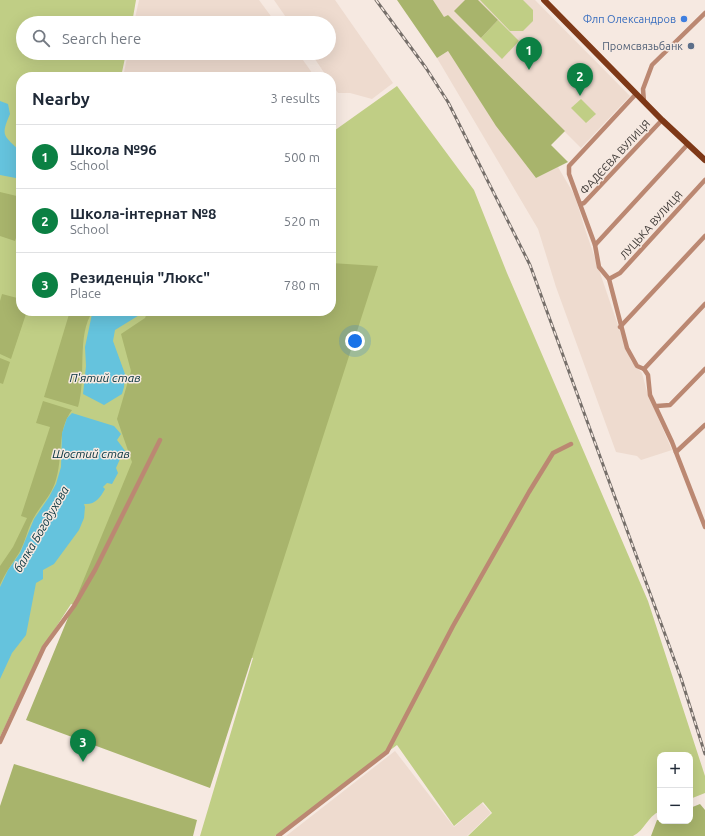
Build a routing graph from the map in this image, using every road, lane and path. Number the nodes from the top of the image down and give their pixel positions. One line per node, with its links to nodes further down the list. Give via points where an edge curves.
1 (544, 0): 3 (main road)
2 (705, 13): 4 (street, via 652,65 644,89)
3 (636, 94): 4 (main road); 9 (street, via 569,166 568,174)
4 (644, 102): 5 (main road)
5 (662, 120): 6 (main road); 9 (street, ФАДЄЄВА ВУЛИЦЯ)
6 (688, 144): 7 (main road); 11 (street)
7 (705, 160)
8 (705, 180): 12 (street, ЛУЦЬКА ВУЛИЦЯ, via 620,274)
9 (581, 204): 11 (street)
10 (705, 236): 14 (street)
11 (595, 244): 12 (street, via 599,267)
12 (609, 279): 14 (street)
13 (705, 304): 15 (street)
14 (620, 327): 15 (street, via 632,359 637,366)
15 (644, 369): 17 (street, via 648,375 650,395)
16 (705, 369): 17 (street, via 670,405)
17 (657, 406): 23 (street)
18 (705, 425): 19 (street)
19 (701, 429): 20 (street); 23 (street)
20 (705, 433)
21 (160, 440): 25 (street, via 74,606 44,648)
22 (571, 444): 26 (street, via 554,453 530,492 453,626 387,752)
23 (676, 452): 24 (street)
24 (704, 524)
25 (0, 742)
26 (278, 836)

